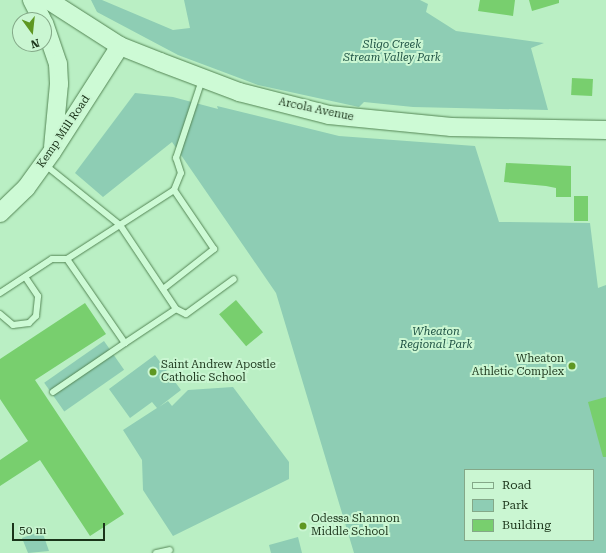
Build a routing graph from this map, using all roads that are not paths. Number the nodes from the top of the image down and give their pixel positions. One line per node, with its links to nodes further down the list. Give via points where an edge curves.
1 (32, 0): 3 (street)
2 (48, 0): 5 (street, Arcola Avenue)
3 (38, 12)
4 (52, 46): 8 (street, via 58,64 60,84)
5 (120, 46): 6 (street, Arcola Avenue); 8 (street, Kemp Mill Road)
6 (202, 78): 7 (street, Arcola Avenue, via 329,115 396,124); 9 (lane, via 176,158 181,173)
7 (606, 130)
8 (48, 157): 10 (street, Kemp Mill Road, via 26,188); 11 (lane)
9 (174, 190): 11 (lane); 15 (lane, via 214,249)
10 (0, 212)
11 (120, 225): 12 (lane); 15 (lane)
12 (67, 259): 13 (lane, via 52,259); 19 (lane)
13 (25, 277): 16 (lane); 18 (lane, via 38,296 36,316 29,323 13,325)
14 (234, 279): 17 (lane, via 186,314)
15 (163, 289): 17 (lane)
16 (0, 293)
17 (176, 309): 19 (lane)
18 (0, 314)
19 (125, 343): 20 (lane)
20 (54, 392)
21 (170, 550): 22 (lane)
22 (156, 553)

